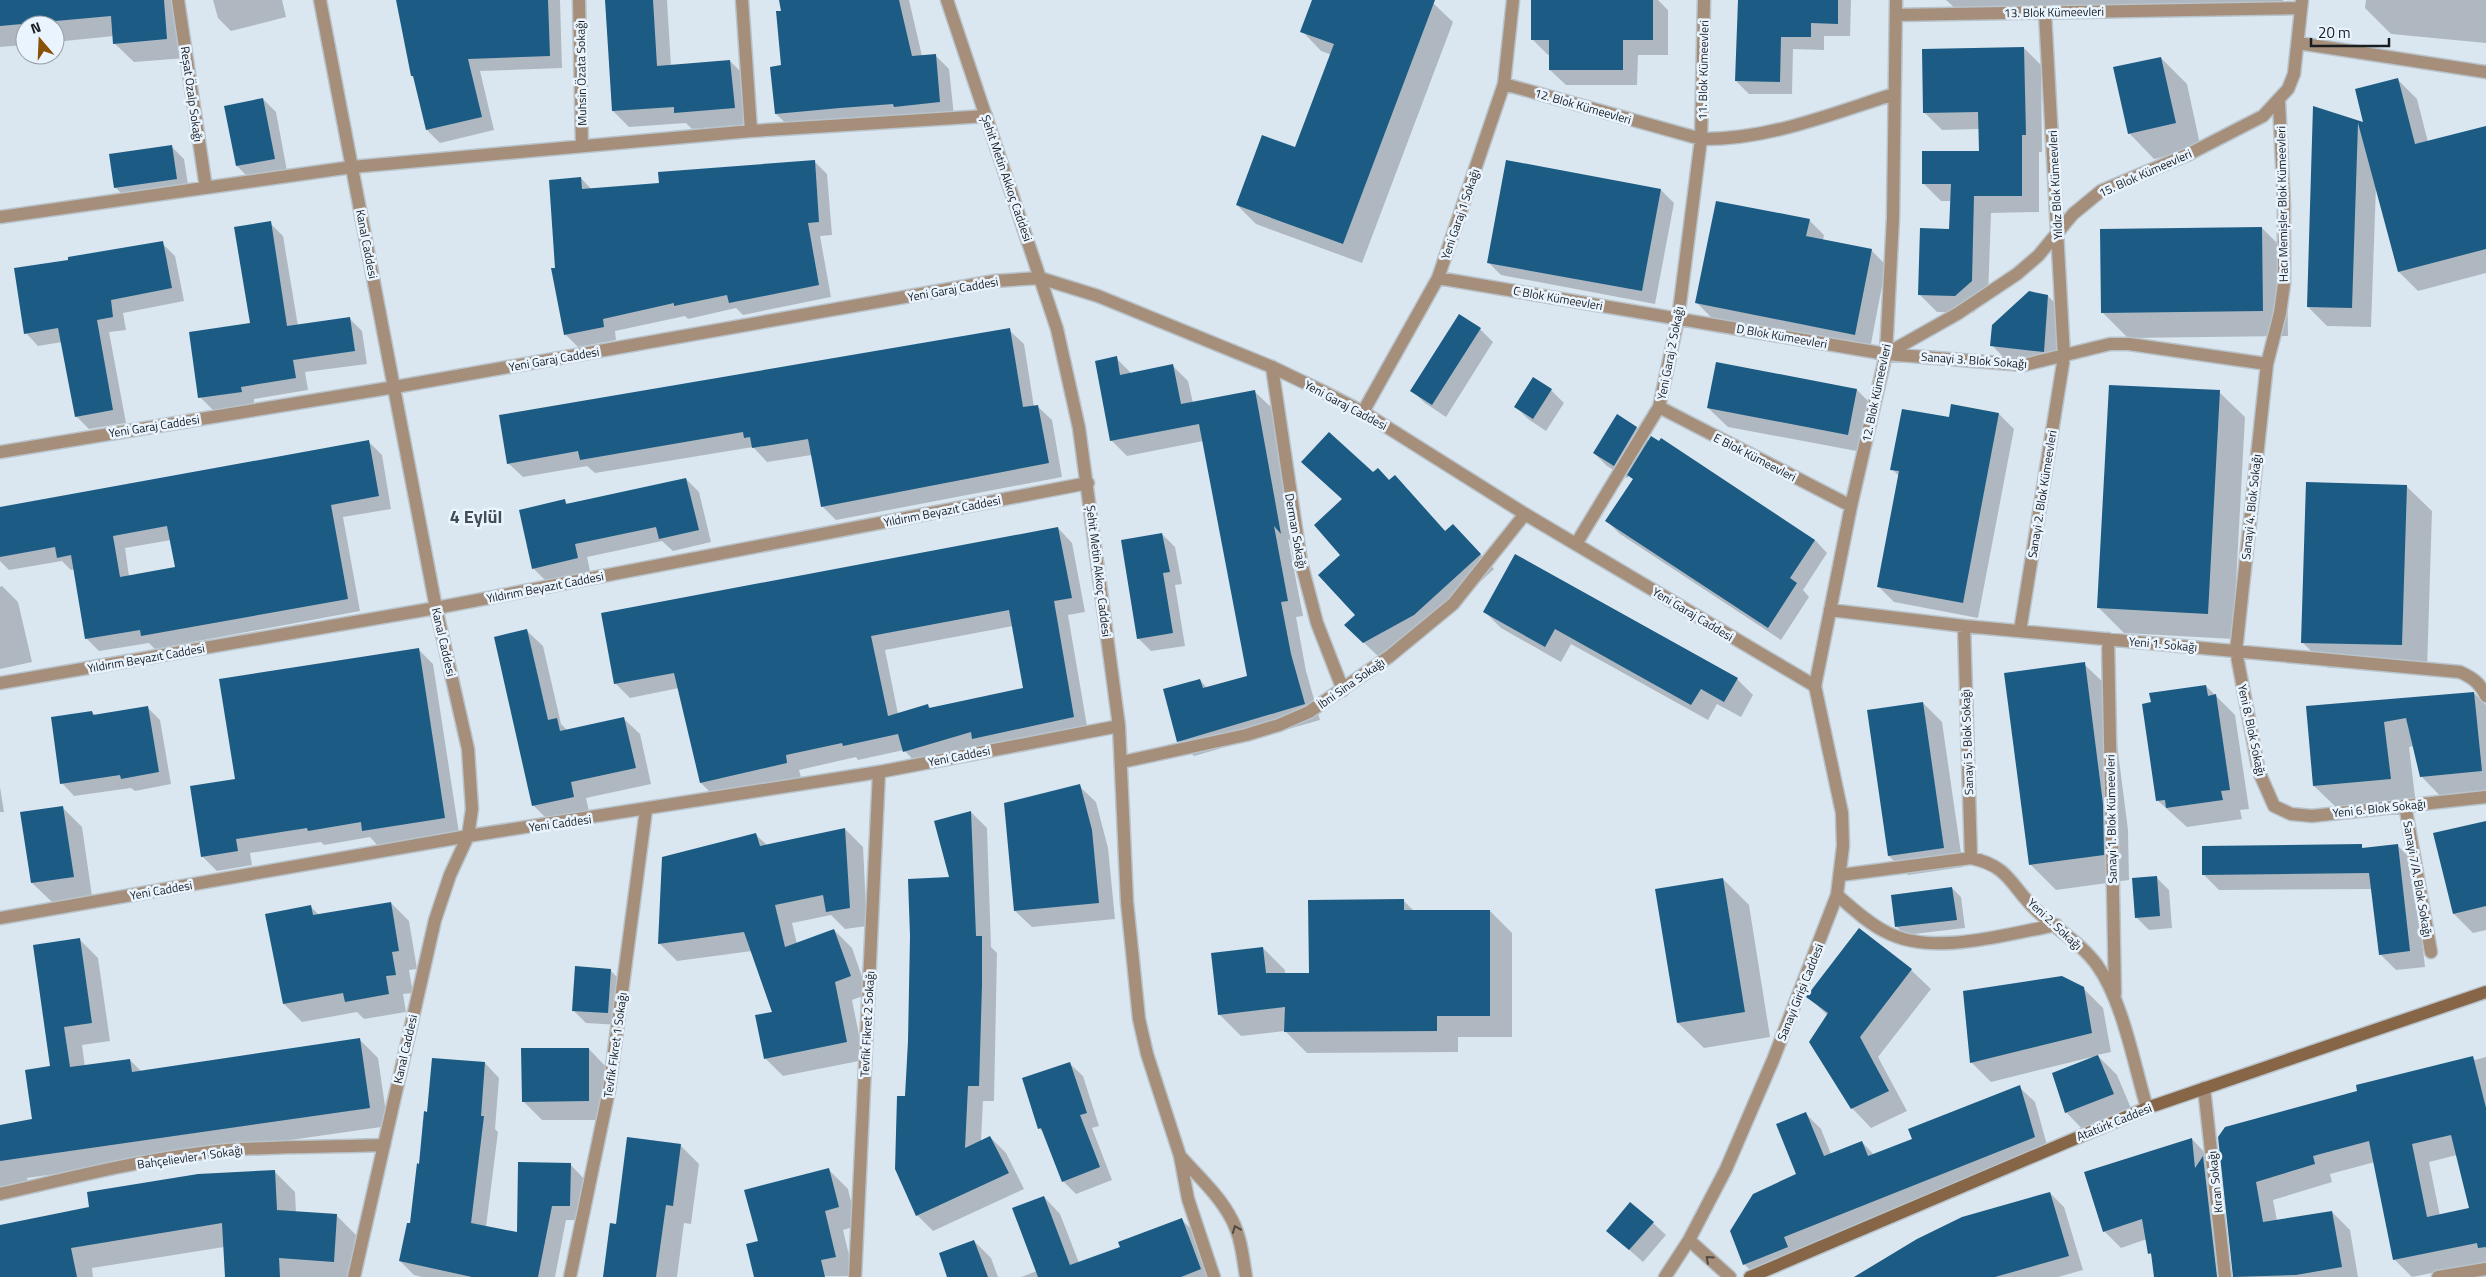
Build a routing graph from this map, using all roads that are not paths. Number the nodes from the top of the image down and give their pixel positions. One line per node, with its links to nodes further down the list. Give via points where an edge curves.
1 (178, 0): 22 (street, Reşat Özalp Sokağı)
2 (320, 0): 21 (street, Kanal Caddesi)
3 (579, 0): 20 (street, Muhsin Özata Sokağı)
4 (742, 0): 18 (street)
5 (947, 0): 17 (street, Şehit Metin Akkoç Caddesi)
6 (1513, 0): 14 (street, Yeni Garaj 1 Sokağı)
7 (1704, 0): 19 (street, 11. Blok Kümeevleri)
8 (1896, 0): 11 (street, 12. Blok Kümeevleri)
9 (2302, 4): 10 (street, 13. Blok Kümeevleri); 12 (street, 15. Blok Kümeevleri)
10 (2045, 13): 11 (street, 13. Blok Kümeevleri); 24 (street, Yıldız Blok Kümeevleri)
11 (1896, 15): 15 (street, 12. Blok Kümeevleri)
12 (2298, 43): 13 (street); 16 (street, 15. Blok Kümeevleri, via 2294,74)
13 (2486, 72)
14 (1504, 84): 19 (street, 12. Blok Kümeevleri); 26 (street, Yeni Garaj 1 Sokağı)
15 (1894, 94): 19 (street, 12. Blok Kümeevleri, via 1759,136 1732,140); 28 (street, 12. Blok Kümeevleri, via 1893,218)
16 (2279, 102): 24 (street, 15. Blok Kümeevleri, via 2246,126 2101,191 2073,214); 30 (street, Hacı Memişler Blok Kümeevleri, via 2284,284)
17 (986, 116): 18 (street); 25 (street, Şehit Metin Akkoç Caddesi)
18 (750, 131): 20 (street)
19 (1702, 139): 27 (street, Yeni Garaj 2 Sokağı)
20 (582, 146): 21 (street)
21 (352, 167): 22 (street); 32 (street, Kanal Caddesi)
22 (206, 188): 23 (street)
23 (0, 217)
24 (2058, 232): 28 (street, 15. Blok Kümeevleri, via 2038,256 1992,293); 29 (street, Yıldız Blok Kümeevleri)
25 (1040, 278): 31 (street, Yeni Garaj Caddesi, via 1098,296); 32 (street, Yeni Garaj Caddesi, via 995,281); 36 (street, Şehit Metin Akkoç Caddesi, via 1057,329)
26 (1438, 278): 27 (street, C Blok Kümeevleri); 34 (street, Yeni Garaj 1 Sokağı)
27 (1678, 319): 28 (street, D Blok Kümeevleri); 33 (street, Yeni Garaj 2 Sokağı)
28 (1886, 354): 29 (street, Sanayi 3. Blok Sokağı, via 2024,366); 37 (street, 12. Blok Kümeevleri)
29 (2064, 357): 30 (street, Sanayi 3. Blok Sokağı, via 2110,344 2129,344); 43 (street, Sanayi 2. Blok Kümeevleri)
30 (2267, 364): 45 (street, Sanayi 4. Blok Sokağı)
31 (1272, 367): 34 (street, Yeni Garaj Caddesi); 48 (street, Derman Sokağı, via 1300,562 1317,623)
32 (395, 387): 35 (street, Yeni Garaj Caddesi); 40 (street, Kanal Caddesi)
33 (1659, 407): 37 (street, E Blok Kümeevleri); 39 (street, Yeni Garaj 2 Sokağı)
34 (1363, 412): 38 (street, Yeni Garaj Caddesi)
35 (0, 452)
36 (1088, 483): 40 (street, Yıldırım Beyazıt Caddesi); 50 (street, Şehit Metin Akkoç Caddesi)
37 (1851, 506): 41 (street, 12. Blok Kümeevleri)
38 (1525, 514): 39 (street, Yeni Garaj Caddesi); 48 (street, İbni Sina Sokağı, via 1453,604 1422,632)
39 (1576, 544): 47 (street, Yeni Garaj Caddesi)
40 (436, 608): 46 (street, Yıldırım Beyazıt Caddesi); 57 (street, Kanal Caddesi, via 468,750 472,809)
41 (1830, 610): 42 (street, Yeni 1. Sokağı); 47 (street, 12. Blok Kümeevleri)
42 (1964, 626): 43 (street, Yeni 1. Sokağı); 58 (street, Sanayi 5. Blok Sokağı)
43 (2020, 631): 44 (street, Yeni 1. Sokağı)
44 (2108, 639): 45 (street, Yeni 1. Sokağı); 65 (street, Sanayi 1. Blok Kümeevleri)
45 (2236, 651): 49 (street, Yeni 1. Sokağı, via 2460,672 2482,686); 55 (street, Yeni 8. Blok Sokağı, via 2259,772)
46 (0, 683)
47 (1815, 686): 59 (street, Sanayi Girişi Caddesi, via 1842,813)
48 (1343, 690): 51 (street, İbni Sina Sokağı, via 1309,712 1279,725)
49 (2486, 696)
50 (1120, 726): 51 (street, Şehit Metin Akkoç Caddesi); 52 (street, Yeni Caddesi)
51 (1122, 762): 69 (street, Şehit Metin Akkoç Caddesi, via 1127,902 1139,1019)
52 (879, 772): 56 (street, Yeni Caddesi); 75 (street, Tevfik Fikret 2 Sokağı)
53 (2486, 797): 54 (street, Yeni 6. Blok Sokağı)
54 (2405, 805): 55 (street, Yeni 6. Blok Sokağı, via 2312,816 2291,814); 63 (street, Sanayi 7/A. Blok Sokağı)
55 (2274, 806)
56 (646, 810): 57 (street, Yeni Caddesi); 74 (street, Tevfik Fikret 1 Sokağı, via 610,1090)
57 (468, 836): 61 (street, Yeni Caddesi); 68 (street, Kanal Caddesi, via 435,920)
58 (1971, 858): 59 (street, Yeni 2. Sokağı); 62 (street, Yeni 2. Sokağı, via 1999,868 2037,911)
59 (1841, 875): 60 (street, Sanayi Girişi Caddesi)
60 (1837, 896): 62 (street, via 1886,932 1906,940 1962,942); 71 (street, Sanayi Girişi Caddesi, via 1751,1112)
61 (0, 918)
62 (2056, 925): 65 (street, Yeni 2. Sokağı, via 2096,963)
63 (2431, 952)
64 (2486, 992): 66 (main road, Atatürk Caddesi)
65 (2115, 999): 67 (street, Yeni 2. Sokağı)
66 (2204, 1088): 67 (main road, Atatürk Caddesi); 81 (street, Kıran Sokağı)
67 (2147, 1108): 80 (main road, Atatürk Caddesi)
68 (384, 1146): 70 (street, Bahçelievler 1 Sokağı, via 228,1150 142,1163); 73 (street, Kanal Caddesi)
69 (1180, 1156): 76 (street, Şehit Metin Akkoç Caddesi, via 1188,1199); 77 (street, Şehit Metin Akkoç Caddesi, one-way to 69, via 1239,1237 1232,1220)
70 (0, 1194)
71 (1689, 1240): 78 (street, Sanayi Girişi Caddesi); 79 (street, one-way to 71)
72 (2486, 1269): 82 (street)
73 (354, 1277)
74 (570, 1277)
75 (855, 1277)
76 (1214, 1277)
77 (1246, 1277)
78 (1665, 1277)
79 (1730, 1277)
80 (1750, 1277)
81 (2225, 1277)
82 (2438, 1277)

